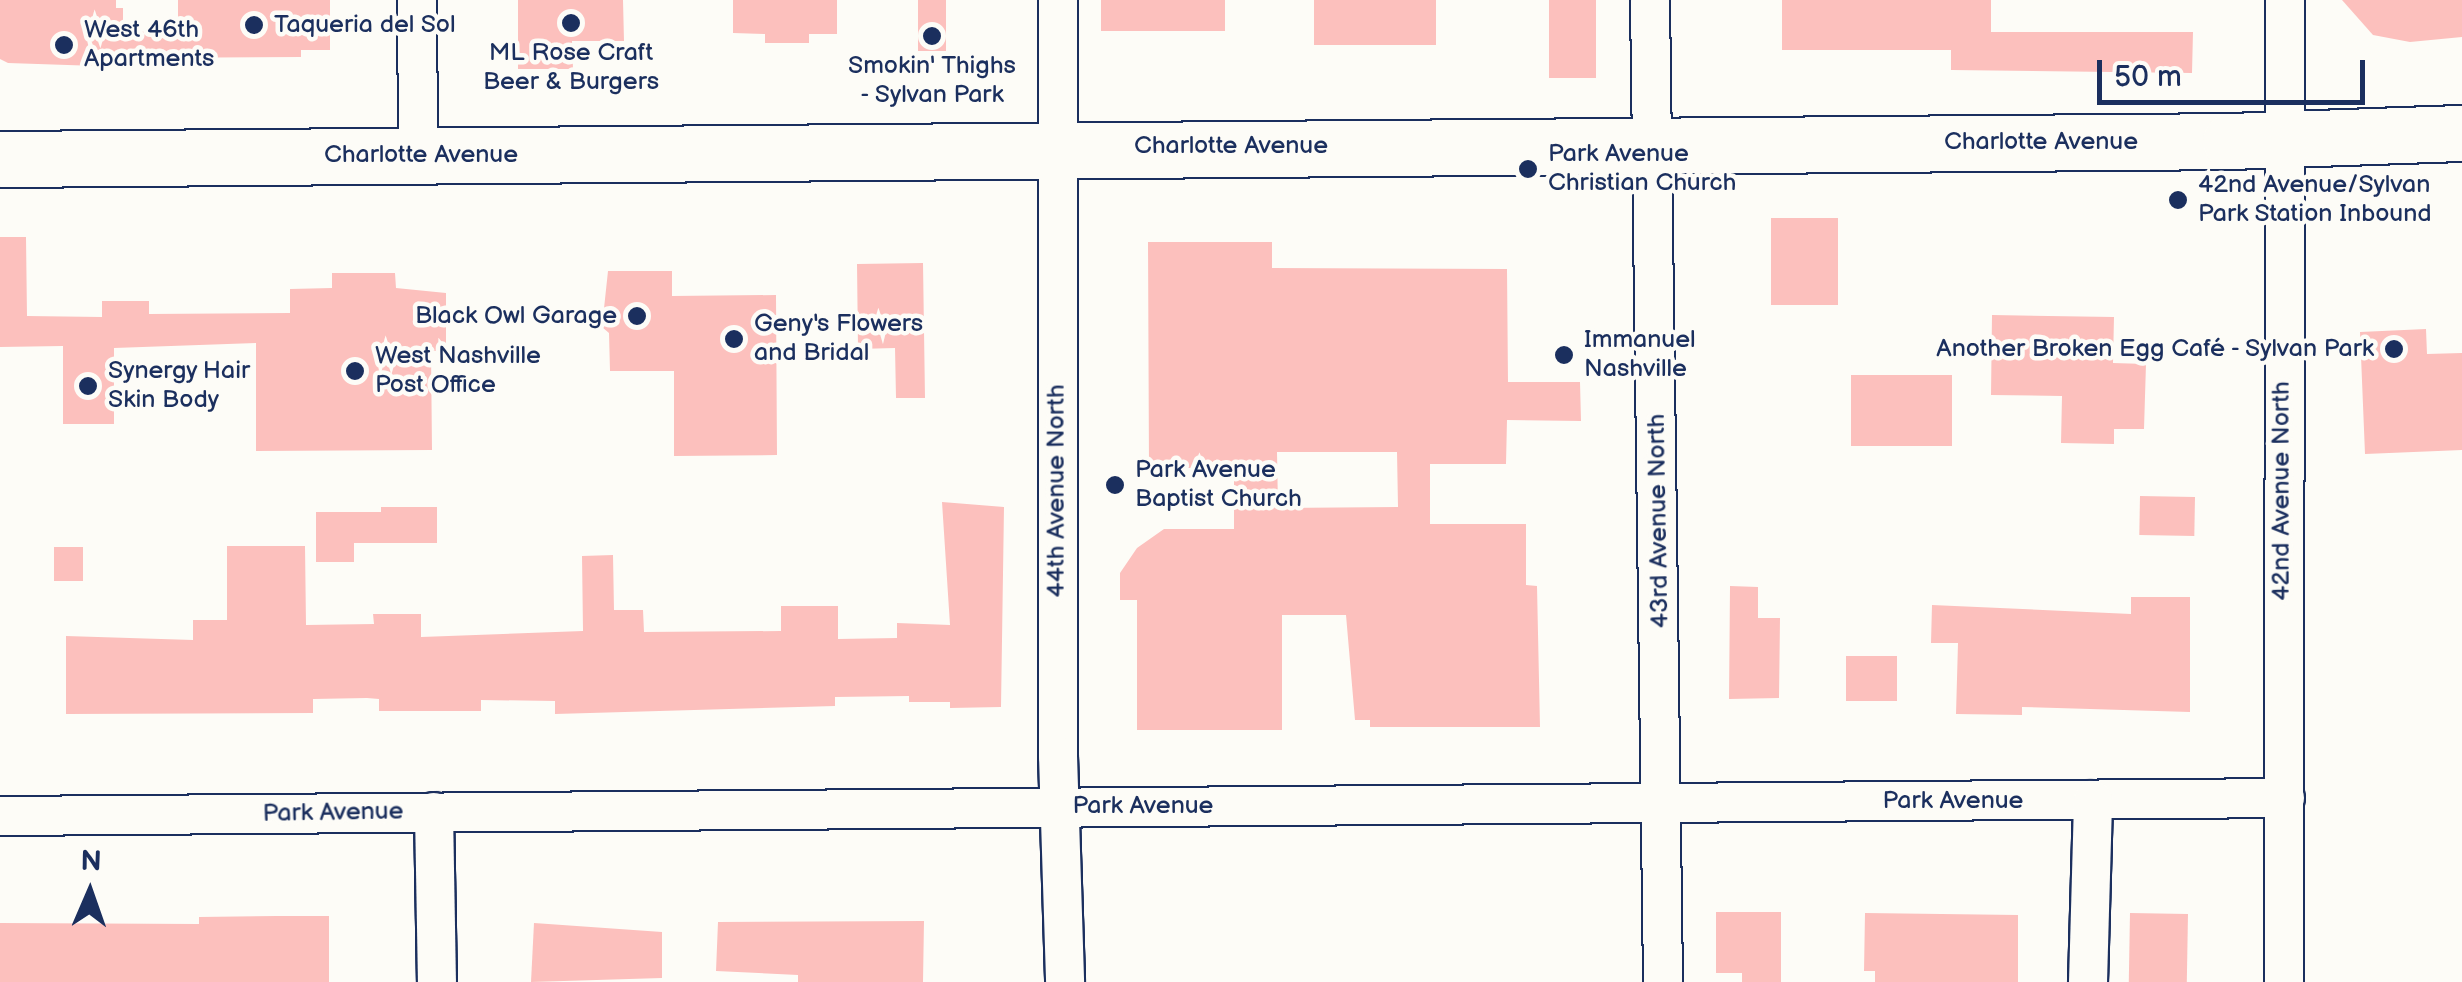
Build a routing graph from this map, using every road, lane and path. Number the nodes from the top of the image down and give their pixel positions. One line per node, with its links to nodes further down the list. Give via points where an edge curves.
1 (417, 0): 9 (street)
2 (1058, 0): 8 (street, 44th Avenue North)
3 (1650, 0): 7 (street, 43rd Avenue North)
4 (2284, 0): 6 (street, 42nd Avenue North)
5 (2462, 132): 6 (main road, Charlotte Avenue)
6 (2284, 137): 7 (main road, Charlotte Avenue); 11 (street, 42nd Avenue North)
7 (1652, 142): 8 (main road, Charlotte Avenue); 13 (street, 43rd Avenue North)
8 (1059, 148): 9 (main road, Charlotte Avenue); 14 (street, 44th Avenue North)
9 (418, 154): 10 (main road, Charlotte Avenue)
10 (0, 159)
11 (2285, 798): 12 (street, Park Avenue); 21 (street, 42nd Avenue North)
12 (2093, 800): 13 (street, Park Avenue); 20 (street)
13 (1661, 803): 14 (street, Park Avenue); 19 (street, 43rd Avenue North)
14 (1059, 807): 15 (street, Park Avenue); 18 (street, 44th Avenue North)
15 (434, 812): 16 (street, Park Avenue); 17 (street)
16 (0, 816)
17 (437, 982)
18 (1065, 982)
19 (1663, 982)
20 (2088, 982)
21 (2284, 982)

